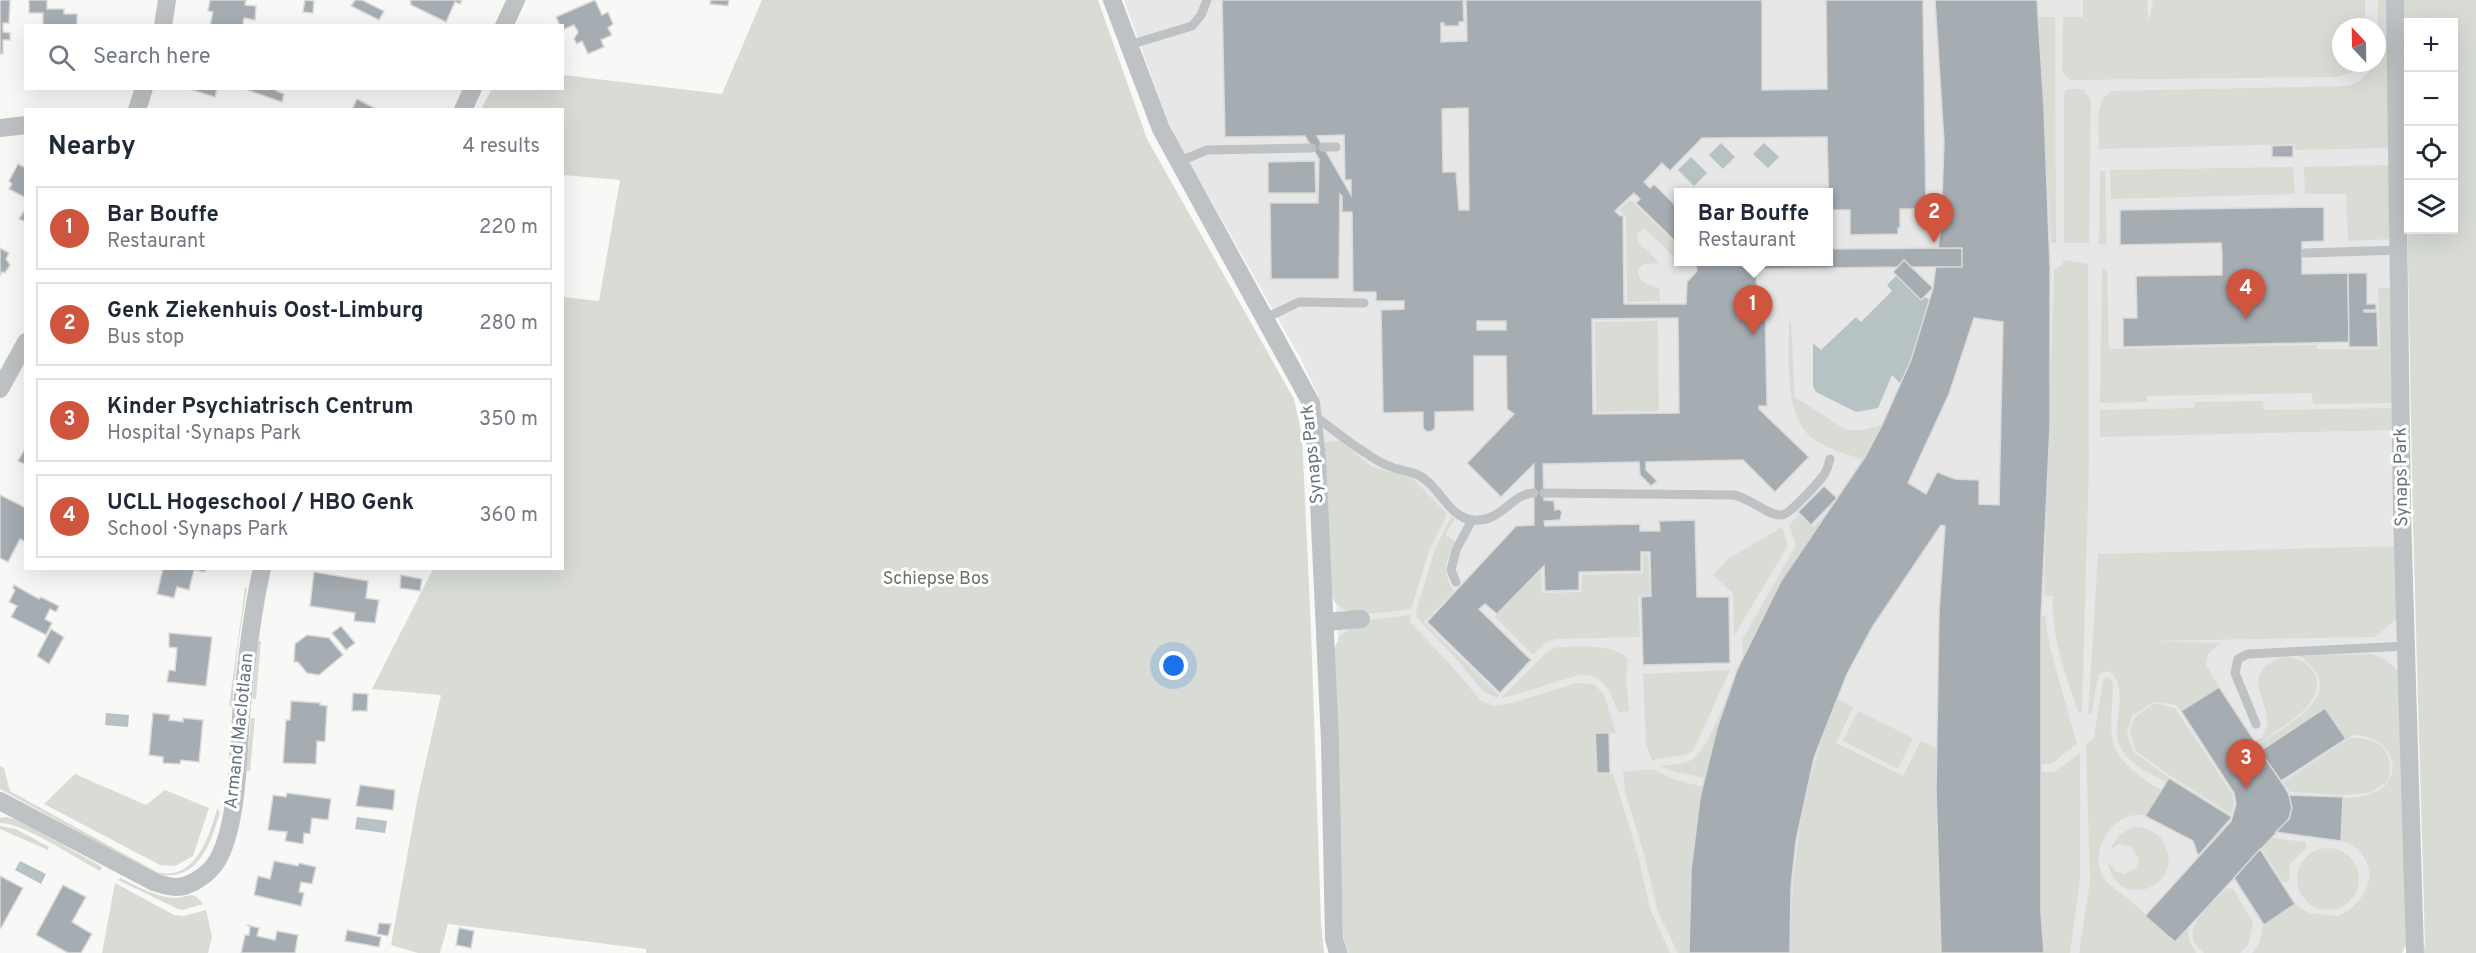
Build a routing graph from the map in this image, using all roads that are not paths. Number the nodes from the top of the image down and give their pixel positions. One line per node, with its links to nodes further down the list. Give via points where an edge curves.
1 (167, 0): 6 (street)
2 (516, 0): 7 (street)
3 (1112, 0): 8 (street, Synaps Park)
4 (1207, 0): 8 (lane, via 1192,26)
5 (2395, 0): 19 (street, Synaps Park)
6 (164, 24)
7 (505, 24)
8 (1130, 45): 18 (street, Synaps Park, via 1161,129)
9 (143, 90): 11 (street)
10 (472, 90): 12 (street)
11 (137, 108)
12 (464, 108)
13 (24, 125): 14 (street)
14 (0, 128)
15 (1323, 147): 16 (lane)
16 (1336, 147)
17 (1312, 148): 18 (lane, via 1207,150)
18 (1178, 162): 22 (street, Synaps Park)
19 (2400, 250): 20 (lane); 32 (street, Synaps Park)
20 (2305, 253)
21 (1364, 303): 22 (lane, via 1299,302)
22 (1264, 319): 25 (street, Synaps Park, via 1311,403)
23 (24, 346): 24 (street)
24 (0, 389)
25 (1312, 415): 27 (lane, via 1365,453 1392,467 1415,472 1451,509); 31 (street, Synaps Park)
26 (1830, 459): 27 (lane, via 1825,475 1782,515 1734,495 1527,493 1489,519)
27 (1472, 520): 29 (lane, via 1456,550 1451,570)
28 (262, 570): 34 (street, Armand Maclotlaan, via 251,624 236,790 222,848 209,871 178,887 154,882)
29 (1456, 582)
30 (1361, 619): 31 (street)
31 (1325, 622): 35 (street, Synaps Park, via 1334,939)
32 (2407, 646): 33 (lane, via 2248,654 2238,659 2235,673); 36 (street, Synaps Park)
33 (2256, 724)
34 (0, 801)
35 (1338, 953)
36 (2415, 953)

